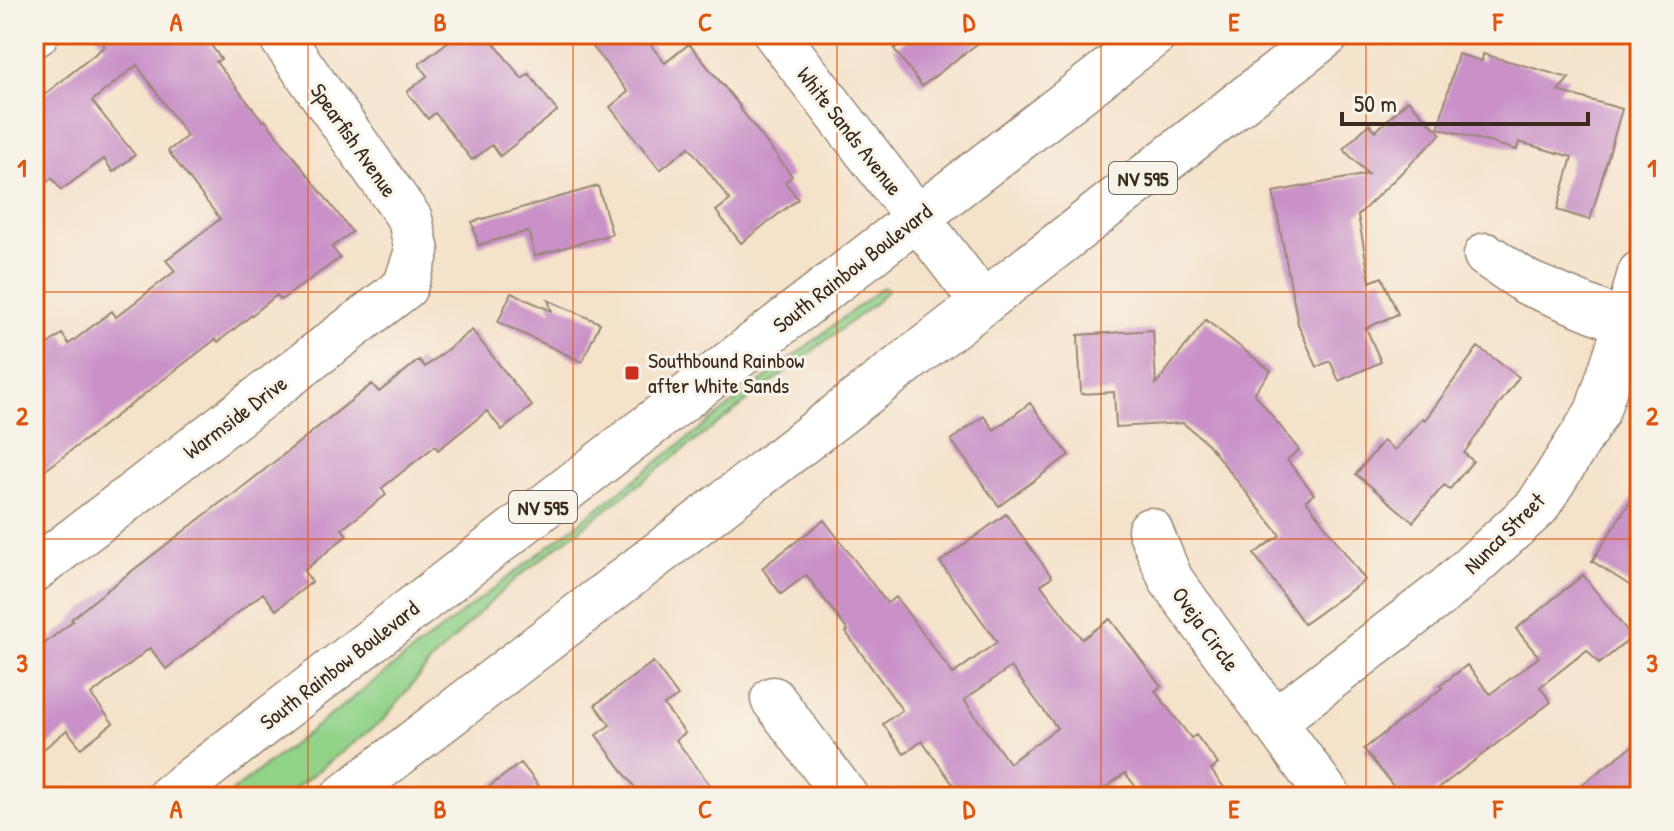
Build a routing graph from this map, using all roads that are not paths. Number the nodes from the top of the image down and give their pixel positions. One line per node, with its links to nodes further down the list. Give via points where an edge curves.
1 (279, 34): 6 (main road, Spearfish Avenue, via 410,219)
2 (776, 34): 5 (main road, White Sands Avenue)
3 (1155, 34): 5 (main road, South Rainbow Boulevard / NV 595)
4 (1328, 34): 9 (main road, NV 595)
5 (917, 218): 9 (main road, White Sands Avenue); 15 (main road, South Rainbow Boulevard / NV 595)
6 (417, 251): 12 (main road, Warmside Drive, via 405,287)
7 (1486, 255): 10 (main road, via 1528,283)
8 (1640, 273): 10 (main road, Nunca Street)
9 (983, 303): 16 (main road, NV 595)
10 (1633, 326): 14 (main road, Nunca Street, via 1597,412 1537,507 1447,589)
11 (1150, 530): 14 (main road, Oveja Circle, via 1171,580)
12 (34, 570)
13 (773, 699): 17 (main road)
14 (1273, 722): 18 (main road, Oveja Circle)
15 (169, 797)
16 (343, 797)
17 (846, 797)
18 (1329, 797)

